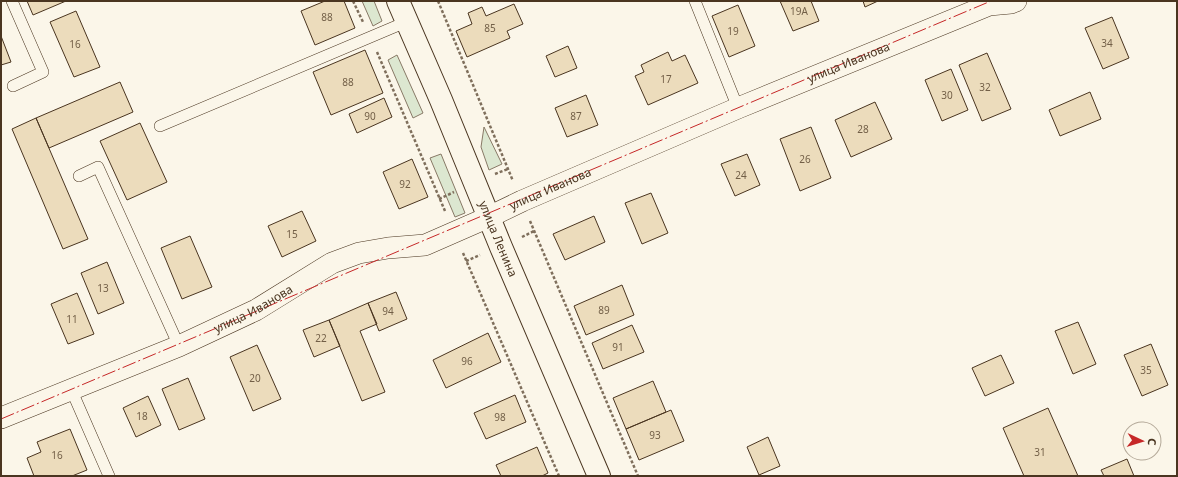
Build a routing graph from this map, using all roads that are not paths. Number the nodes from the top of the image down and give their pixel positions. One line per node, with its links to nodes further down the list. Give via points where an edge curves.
1 (12, 1): 6 (lane, via 43,72)
2 (398, 1): 5 (street, улица Ленина)
3 (695, 1): 7 (lane)
4 (1016, 1): 7 (street, улица Иванова, via 989,5)
5 (406, 22): 8 (lane); 10 (street, улица Ленина)
6 (13, 86)
7 (738, 108): 10 (street, улица Иванова)
8 (160, 126)
9 (79, 176): 11 (lane, via 98,166)
10 (489, 217): 11 (street, улица Иванова, via 425,245 359,253 332,263 256,310); 15 (street, улица Ленина)
11 (179, 346): 12 (street, улица Иванова)
12 (71, 389): 13 (street, улица Иванова); 14 (lane)
13 (1, 418)
14 (109, 476)
15 (599, 476)

